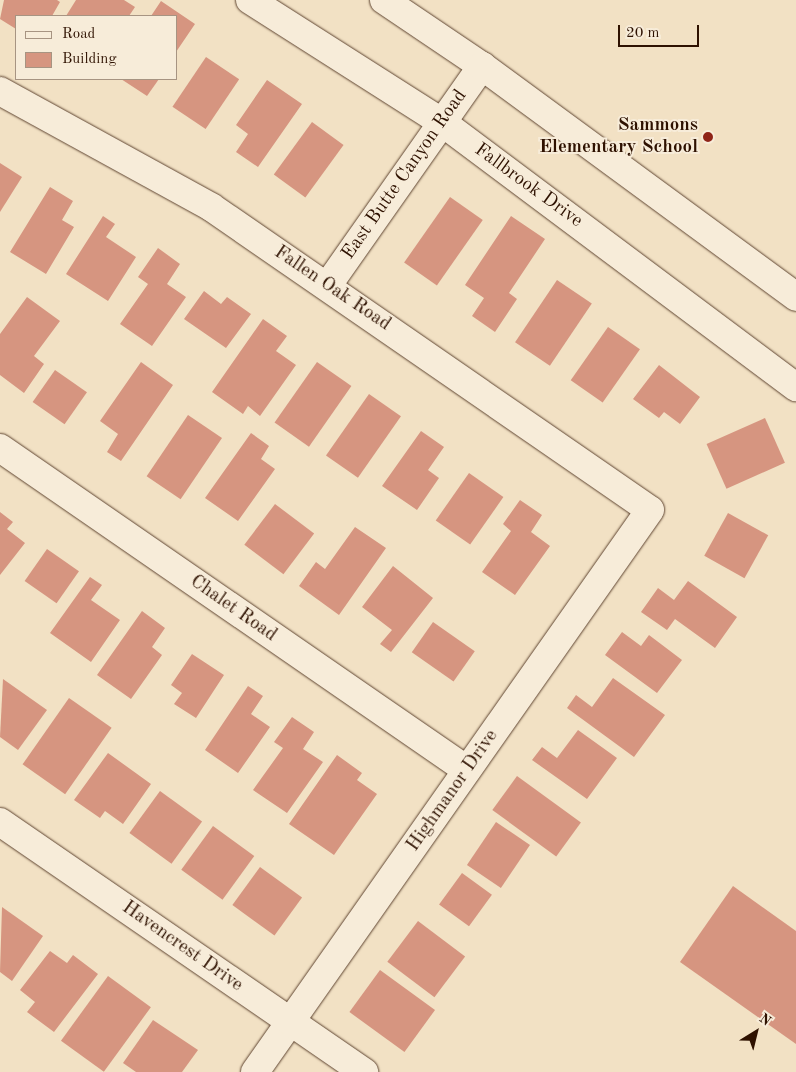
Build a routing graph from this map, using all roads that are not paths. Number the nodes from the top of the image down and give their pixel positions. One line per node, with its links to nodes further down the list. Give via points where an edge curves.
1 (250, 0): 5 (street, Fallbrook Drive)
2 (384, 0): 3 (street)
3 (482, 66): 5 (street, East Butte Canyon Road); 7 (street)
4 (0, 90): 6 (street, Fallen Oak Road, via 128,158)
5 (443, 123): 6 (street, East Butte Canyon Road); 8 (street, Fallbrook Drive)
6 (328, 285): 10 (street, Fallen Oak Road)
7 (796, 297)
8 (796, 387)
9 (0, 448): 11 (street, Chalet Road)
10 (650, 510): 11 (street, Highmanor Drive)
11 (467, 770): 13 (street, Highmanor Drive)
12 (0, 822): 13 (street, Havencrest Drive)
13 (292, 1023): 14 (street, Highmanor Drive); 15 (street, Havencrest Drive)
14 (255, 1072)
15 (364, 1072)

